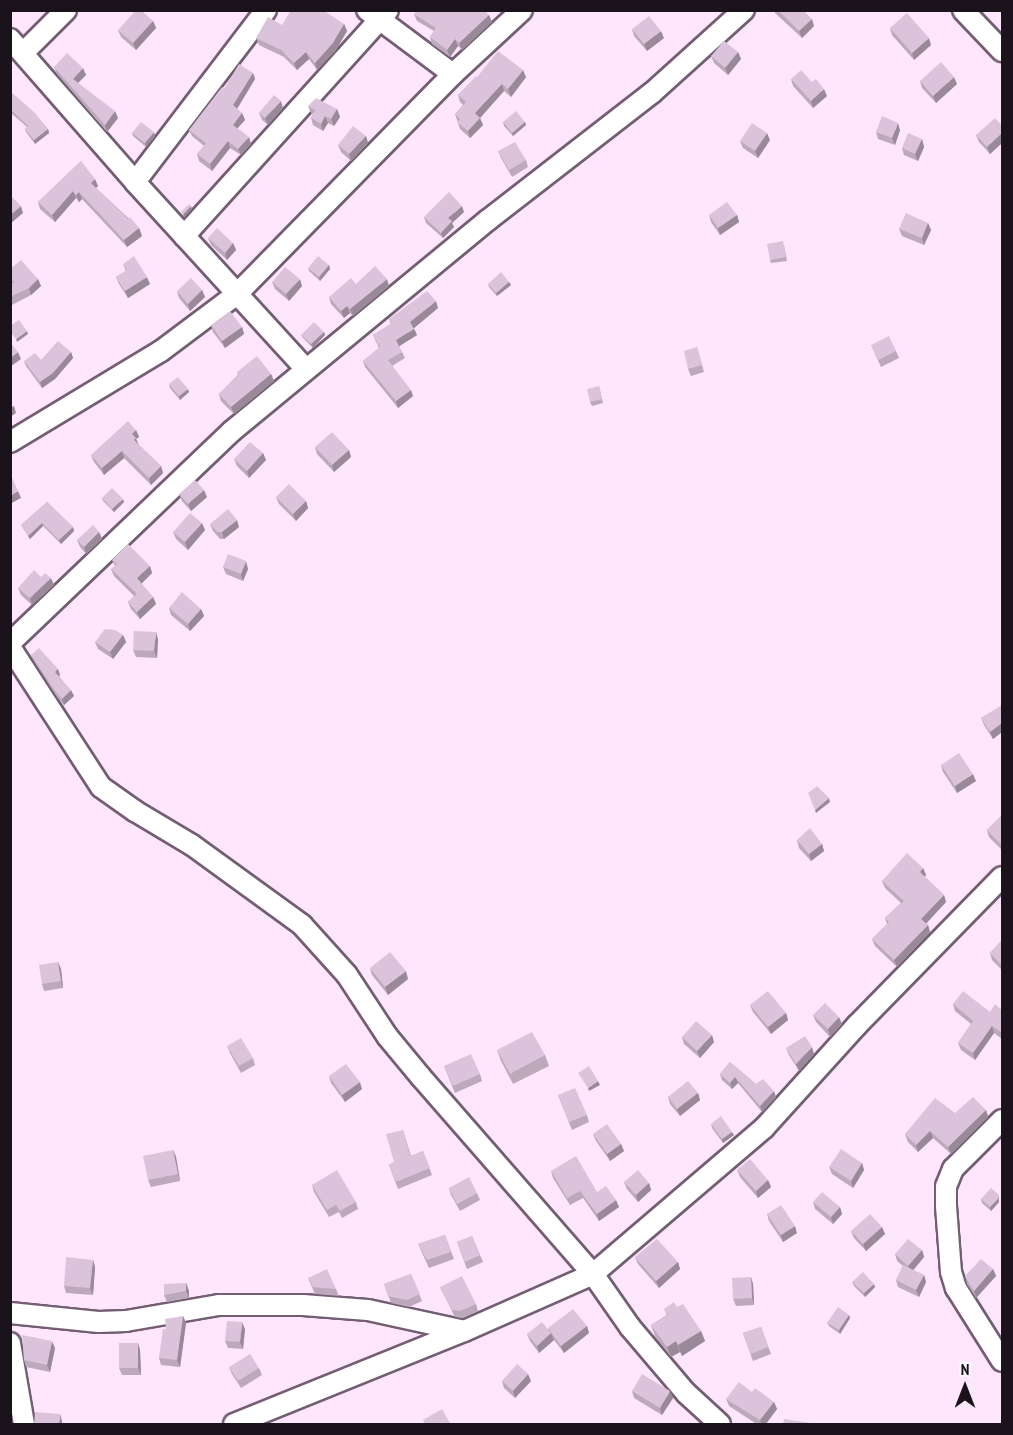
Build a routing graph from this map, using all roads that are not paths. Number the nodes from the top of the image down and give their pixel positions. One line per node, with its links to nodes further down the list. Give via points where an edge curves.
1 (66, 10): 7 (street)
2 (266, 10): 10 (street)
3 (522, 10): 9 (street)
4 (744, 10): 13 (street, via 652,93)
5 (963, 10): 8 (street)
6 (378, 13): 9 (street); 11 (street)
7 (17, 46): 10 (street)
8 (1002, 51)
9 (453, 74): 12 (street)
10 (135, 182): 11 (street)
11 (184, 236): 12 (street)
12 (237, 294): 13 (street); 14 (street, via 161,351)
13 (306, 369): 15 (street, via 182,476)
14 (10, 442)
15 (10, 645): 18 (street, via 101,787 192,844 302,925 347,975 387,1036 421,1077)
16 (1002, 877): 18 (street, via 857,1025 764,1128)
17 (1002, 1120): 22 (street, via 953,1169 946,1186 951,1272 956,1288)
18 (593, 1274): 20 (street); 25 (street, via 630,1327 686,1393)
19 (10, 1313): 20 (street, via 99,1322 219,1305 303,1305 368,1310)
20 (464, 1331): 24 (street)
21 (10, 1342): 23 (street)
22 (1002, 1360)
23 (24, 1425)
24 (234, 1425)
25 (720, 1425)

